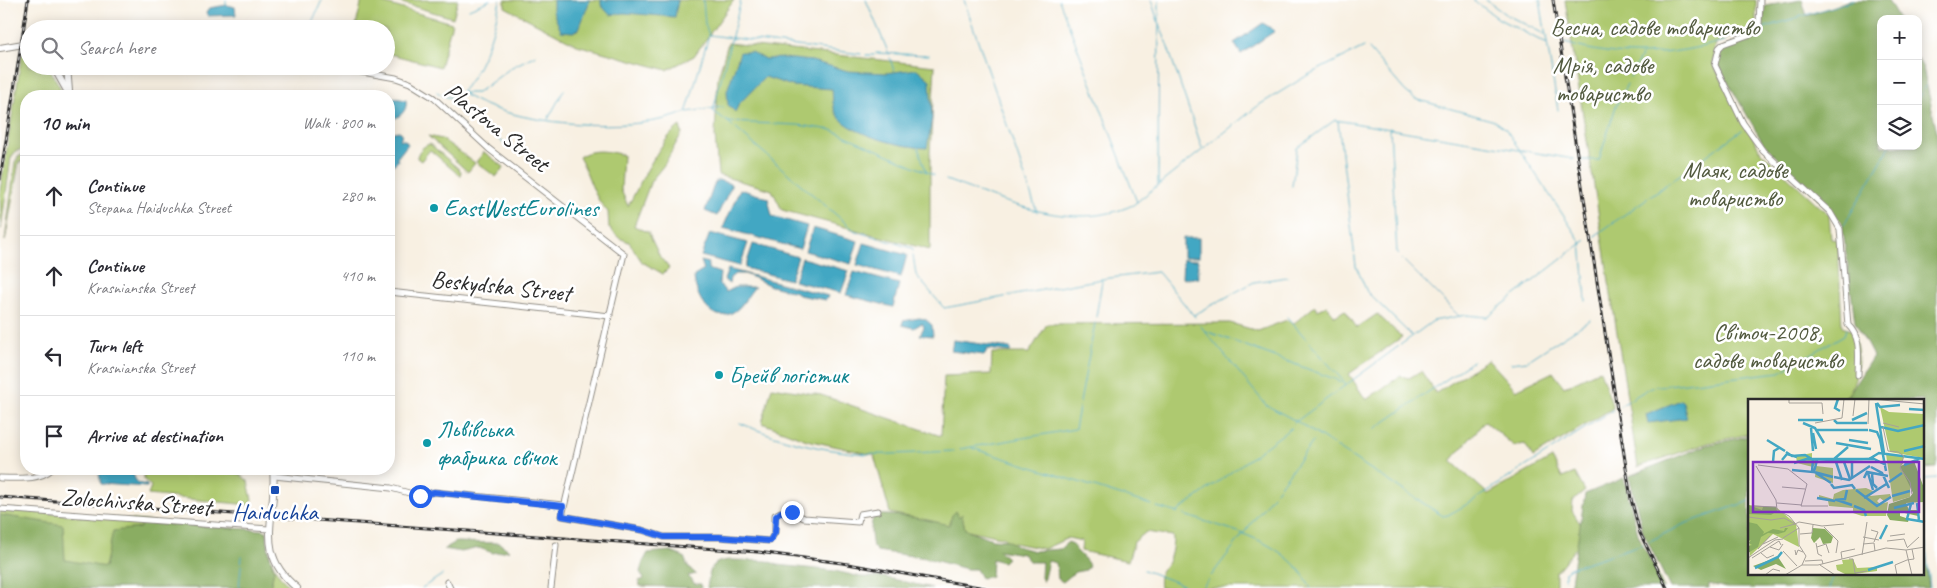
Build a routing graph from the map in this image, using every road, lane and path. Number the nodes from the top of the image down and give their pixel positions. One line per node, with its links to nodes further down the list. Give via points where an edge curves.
1 (1760, 0): 11 (street, via 1758,29 1722,44 1718,48 1715,65 1744,123 1763,151 1830,212 1840,229 1848,325 1858,340)
2 (20, 45): 3 (main road)
3 (0, 48)
4 (58, 75): 7 (main road)
5 (68, 75): 8 (main road)
6 (379, 75): 10 (street, Plastova Street, via 410,83 434,98 489,149 624,254)
7 (67, 90)
8 (69, 90)
9 (395, 293): 10 (street, Beskydska Street)
10 (610, 316): 15 (street)
11 (1858, 375)
12 (44, 475): 14 (street)
13 (274, 476): 15 (street, via 391,488 420,496 434,492); 18 (main road)
14 (0, 478)
15 (563, 506): 17 (street, via 562,516 664,537 719,537 759,542 770,541 775,532 776,516 781,512 792,512 804,518 858,522 860,514)
16 (0, 509): 18 (street, Zolochivska Street)
17 (878, 511)
18 (269, 529): 21 (main road, via 272,558)
19 (556, 545): 23 (street)
20 (447, 582): 22 (street)
21 (297, 588)
22 (450, 588)
23 (550, 588)

